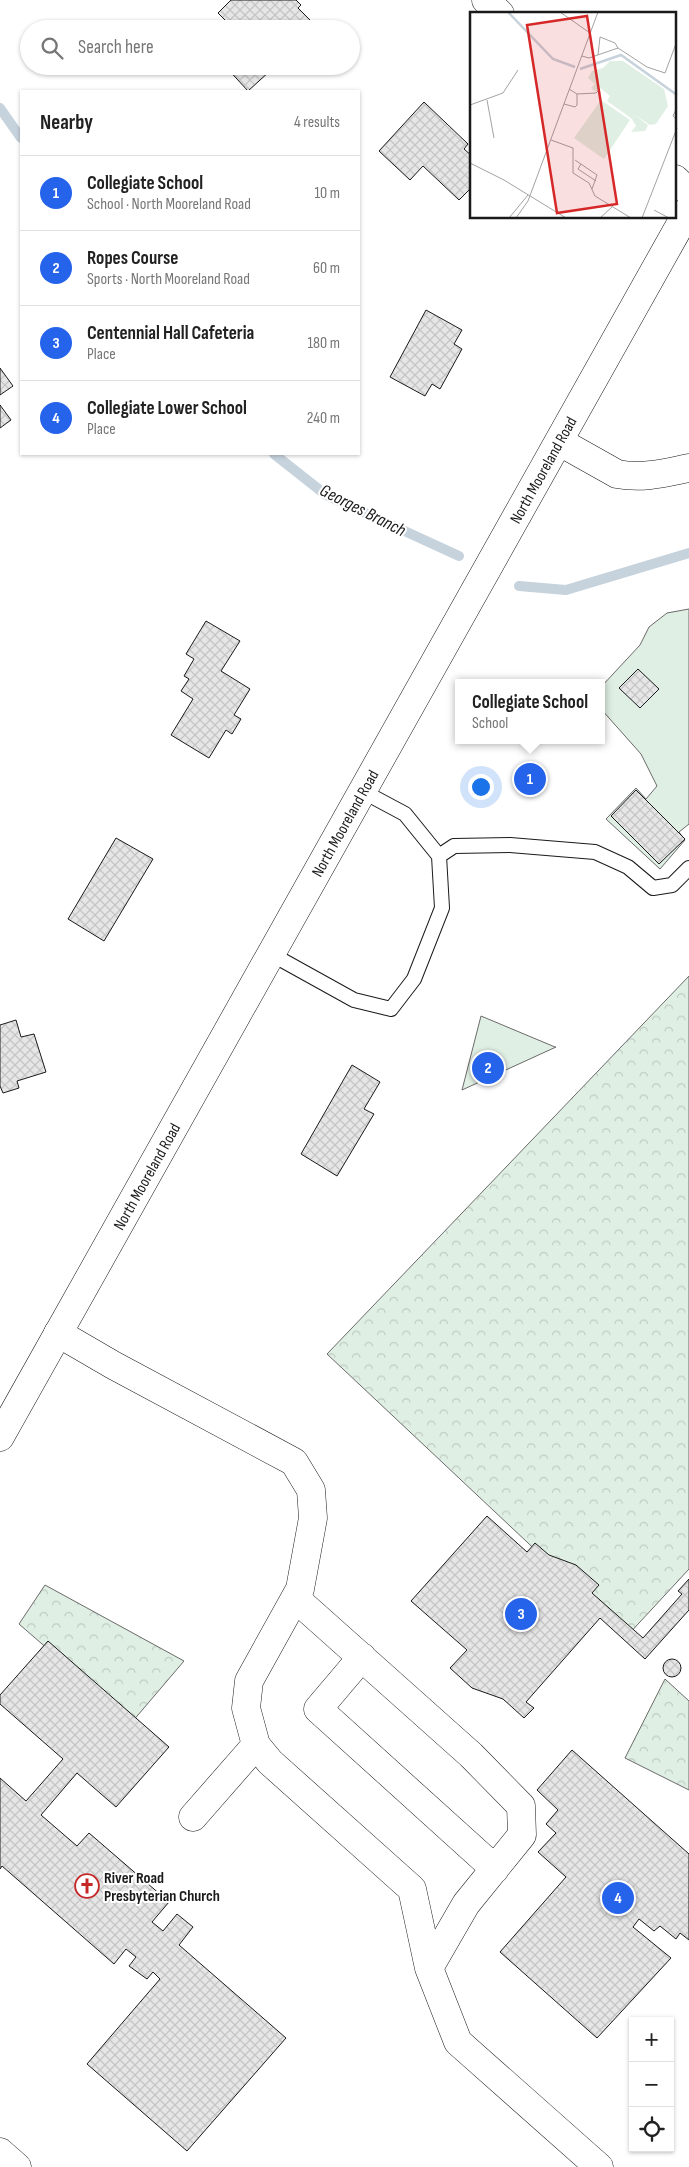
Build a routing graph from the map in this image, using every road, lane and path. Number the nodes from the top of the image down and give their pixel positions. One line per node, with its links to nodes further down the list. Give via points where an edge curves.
1 (486, 0): 2 (street)
2 (498, 12)
3 (676, 180): 4 (street)
4 (689, 192)
5 (689, 210): 6 (street, North Mooreland Road)
6 (560, 442): 7 (street, via 617,474 657,475); 8 (street, North Mooreland Road)
7 (689, 468)
8 (362, 791): 9 (lane, via 405,814); 11 (street, North Mooreland Road)
9 (439, 856): 10 (lane, via 454,846 510,845 595,852 628,867 653,888 672,885); 11 (lane, via 442,908 414,979 391,1009 354,1000)
10 (689, 868)
11 (271, 954): 12 (street, North Mooreland Road)
12 (58, 1333): 13 (street, North Mooreland Road); 14 (street, via 294,1462 311,1490 314,1518 300,1589)
13 (0, 1437)
14 (295, 1598): 15 (street); 16 (street, via 249,1681 246,1708)
15 (362, 1657): 18 (street, via 472,1755 522,1806 522,1835); 18 (street, via 318,1709)
16 (256, 1745): 17 (street); 19 (street, via 270,1762 412,1889)
17 (193, 1817)
18 (495, 1869): 19 (street, via 466,1904)
19 (428, 1968): 22 (street, via 458,2042)
20 (0, 2152): 21 (street)
21 (17, 2167)
22 (599, 2167)

